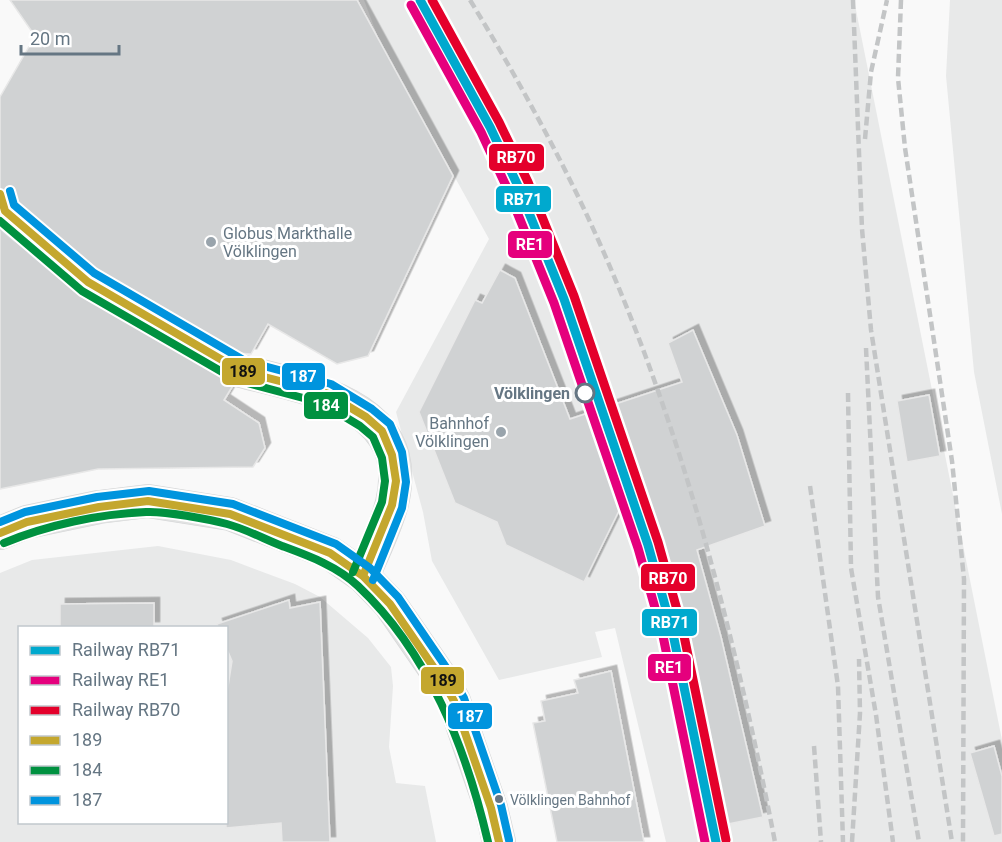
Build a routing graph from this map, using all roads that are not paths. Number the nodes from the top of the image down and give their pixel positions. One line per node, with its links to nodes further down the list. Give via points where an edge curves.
1 (241, 371): 3 (main road, via 326,393 382,431 393,455 396,481 392,505)
2 (0, 533): 3 (main road, via 27,522 148,501 230,514 330,553)
3 (363, 576): 4 (main road, via 399,615 454,701)
4 (499, 842)

